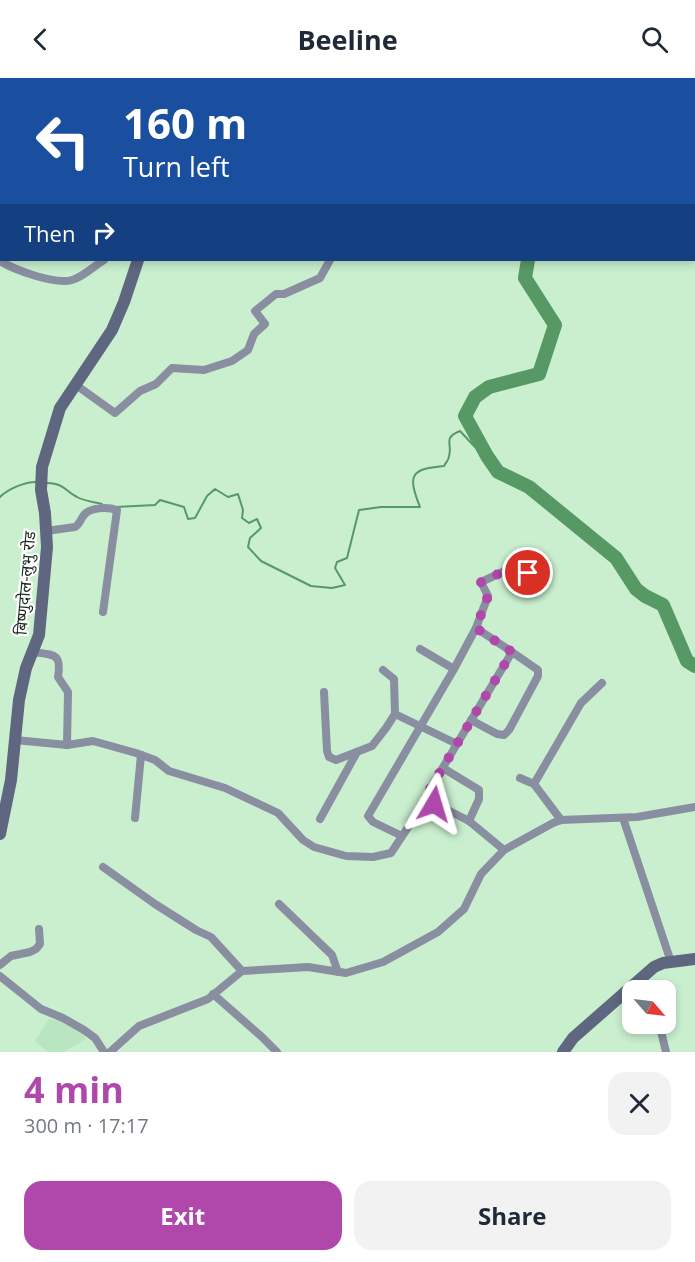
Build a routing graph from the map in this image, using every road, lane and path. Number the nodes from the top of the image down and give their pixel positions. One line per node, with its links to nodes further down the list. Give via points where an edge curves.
1 (0, 261): 2 (street, via 57,281 72,280)
2 (102, 261)
3 (138, 261): 5 (street, बिष्णुदोल-लुभु रोड, via 112,330)
4 (329, 261): 5 (street, via 320,278 276,294 255,311 265,324 254,334 248,350 232,362 204,370 172,368 115,413)
5 (76, 385): 6 (street, बिष्णुदोल-लुभु रोड, via 60,408 42,467)
6 (46, 531): 8 (street, via 75,527 90,510 117,510); 11 (street, बिष्णुदोल-लुभु रोड, via 39,635)
7 (537, 556): 9 (street, via 522,576 507,570 481,582 488,596)
8 (103, 612)
9 (476, 628): 12 (street); 13 (street)
10 (420, 649): 13 (street)
11 (33, 652): 20 (street, बिष्णुदोल-लुभु रोड, via 19,699); 22 (street, via 58,658 58,677 68,692)
12 (512, 652): 18 (street); 18 (street, via 538,670 538,676 509,730 504,735 497,734)
13 (454, 669): 19 (street)
14 (383, 670): 17 (street, via 394,679)
15 (602, 683): 27 (street, via 581,703)
16 (324, 692): 23 (street, via 329,757 336,760)
17 (395, 714): 19 (street); 23 (street, via 372,746)
18 (471, 720): 21 (street)
19 (420, 726): 21 (street); 36 (street, via 368,816 372,822)
20 (15, 740): 22 (street); 35 (street, बिष्णुदोल-लुभु रोड)
21 (457, 744): 25 (street)
22 (67, 745): 24 (street, via 93,741)
23 (357, 752): 32 (street)
24 (141, 755): 30 (street); 36 (street, via 169,771 225,788 278,813 314,847 346,856 373,857 391,853)
25 (443, 768): 28 (street); 34 (street, via 479,790)
26 (520, 778): 27 (street)
27 (534, 784): 33 (street)
28 (428, 797): 34 (street, via 434,804); 36 (street)
29 (695, 807): 31 (street)
30 (135, 818)
31 (623, 818): 33 (street); 42 (street)
32 (320, 819)
33 (561, 820): 37 (street)
34 (469, 821): 37 (street)
35 (0, 834)
36 (402, 836)
37 (504, 849): 45 (street, via 481,874 464,909 438,932 383,962)
38 (103, 867): 44 (street, via 155,904 211,936)
39 (279, 904): 45 (street, via 332,955)
40 (39, 929): 43 (street, via 40,944 36,949 11,956)
41 (695, 959): 42 (street)
42 (671, 962): 47 (street, via 654,967)
43 (0, 965)
44 (242, 971): 45 (street, via 308,967); 48 (street)
45 (338, 972)
46 (0, 976): 50 (street, via 41,1009 95,1038)
47 (640, 978): 53 (street, via 573,1038)
48 (213, 994): 51 (street, via 140,1026); 52 (street)
49 (662, 1034): 54 (street)
50 (104, 1052)
51 (110, 1052)
52 (277, 1052)
53 (563, 1052)
54 (666, 1052)

